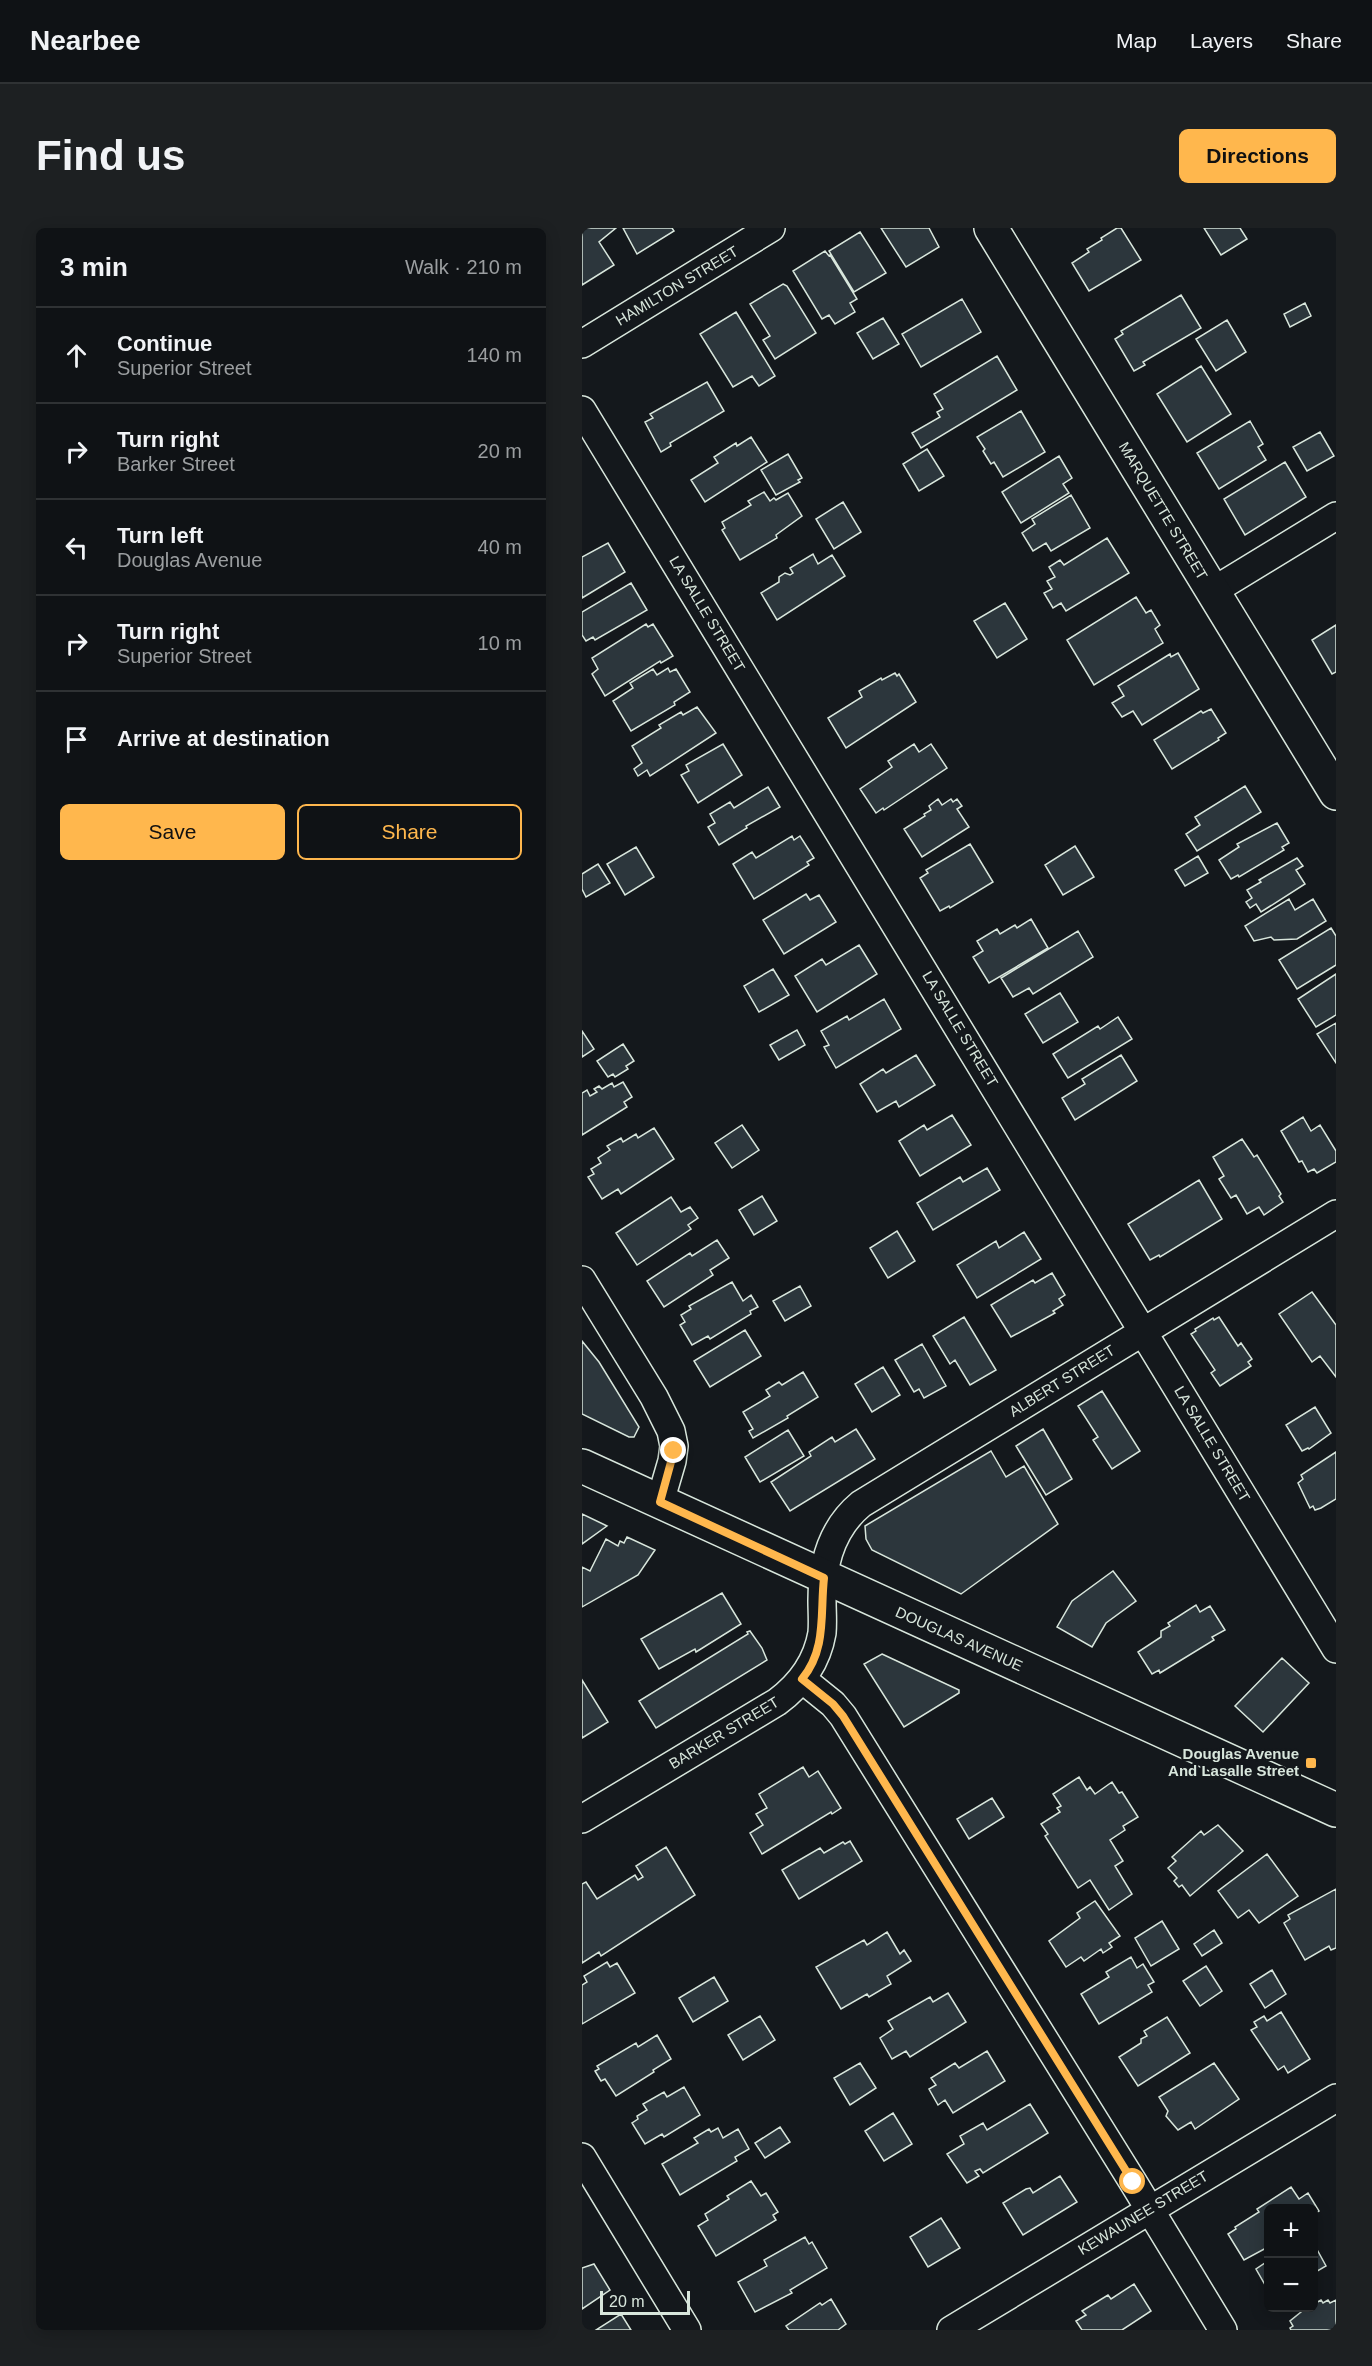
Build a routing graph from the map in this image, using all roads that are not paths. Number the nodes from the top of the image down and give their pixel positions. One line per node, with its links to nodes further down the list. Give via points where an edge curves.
1 (771, 228): 3 (street, HAMILTON STREET)
2 (991, 228): 6 (main road, MARQUETTE STREET)
3 (582, 344)
4 (582, 410): 10 (street, LA SALLE STREET)
5 (1336, 516): 6 (street)
6 (1213, 591): 7 (main road, MARQUETTE STREET)
7 (1336, 793)
8 (1336, 1214): 10 (street, ALBERT STREET)
9 (582, 1280): 12 (street, via 671,1431 672,1461)
10 (1144, 1331): 13 (street, ALBERT STREET, via 861,1504 835,1537); 14 (street, LA SALLE STREET)
11 (582, 1466): 12 (main road, DOUGLAS AVENUE)
12 (660, 1502): 13 (main road, DOUGLAS AVENUE)
13 (824, 1578): 15 (street, BARKER STREET, via 821,1637); 16 (main road, DOUGLAS AVENUE)
14 (1336, 1648)
15 (802, 1679): 17 (street, BARKER STREET, via 777,1702); 20 (street, via 843,1716)
16 (1336, 1810)
17 (582, 1819)
18 (1336, 2098): 20 (street, KEWAUNEE STREET)
19 (582, 2157): 21 (street)
20 (1150, 2209): 22 (street, KEWAUNEE STREET); 23 (street)
21 (687, 2330)
22 (951, 2330)
23 (1222, 2330)

